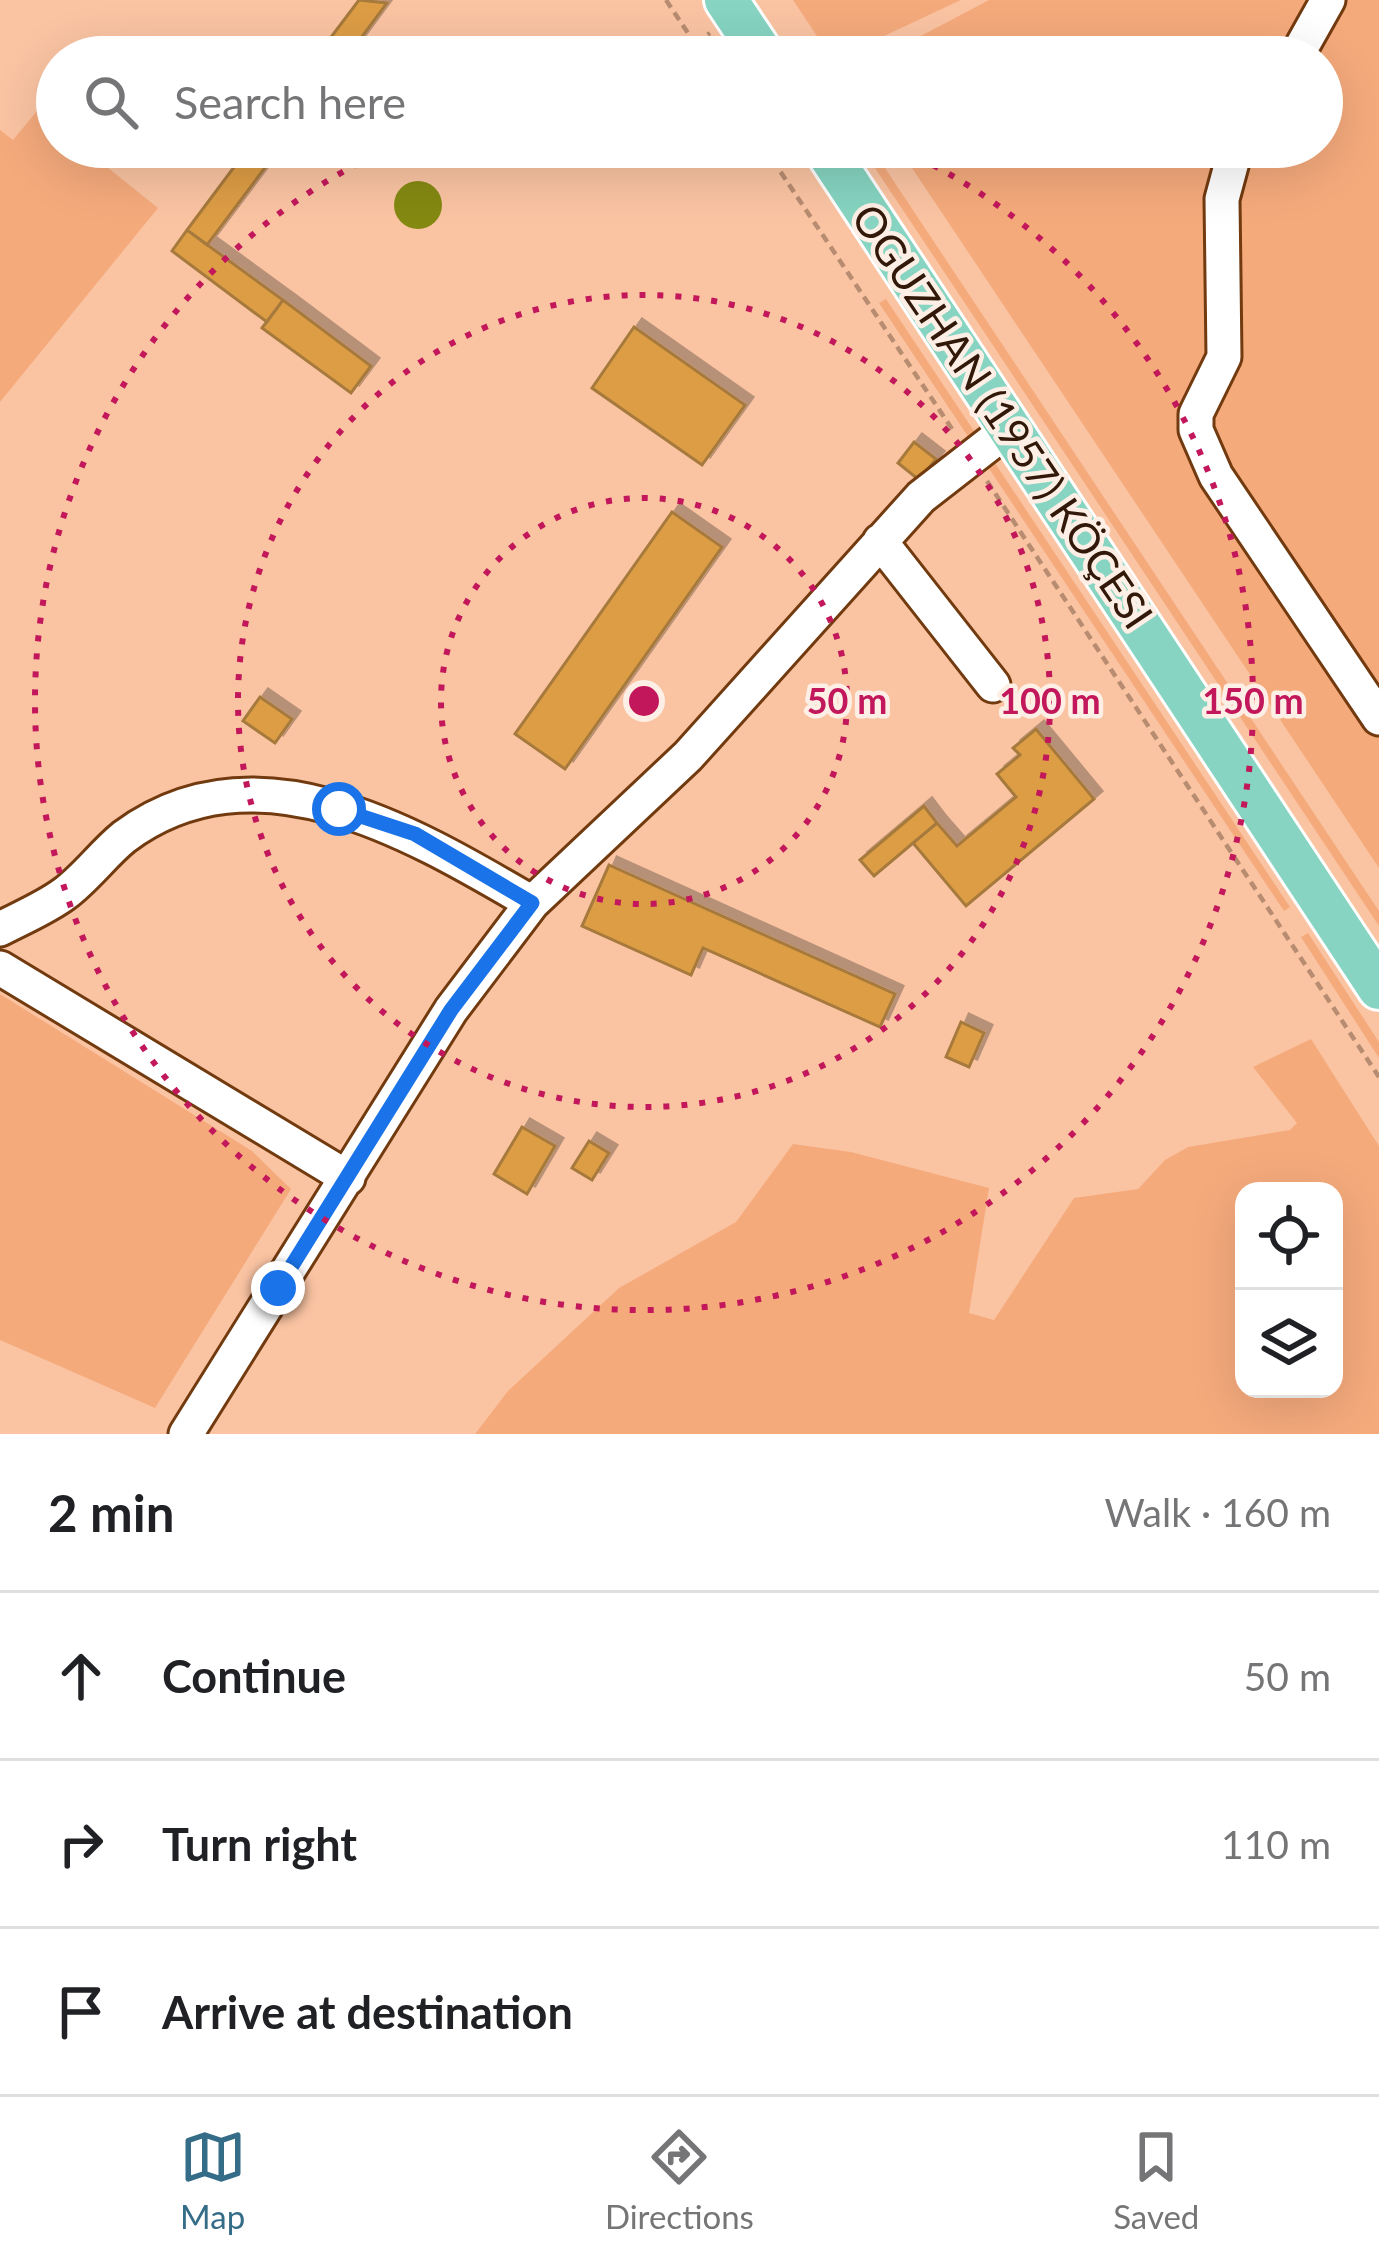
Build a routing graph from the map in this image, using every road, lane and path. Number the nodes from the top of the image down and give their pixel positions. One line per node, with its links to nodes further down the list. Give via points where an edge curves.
1 (666, 0): 4 (path)
2 (726, 0): 5 (main road)
3 (1328, 0): 6 (lane)
4 (690, 36)
5 (750, 36)
6 (1308, 36)
7 (778, 168): 11 (path)
8 (838, 168): 10 (main road, OGUZHAN (1957) KÖÇESI)
9 (1230, 168): 14 (lane, via 1222,199 1224,357 1196,413 1196,430 1216,476)
10 (1011, 427): 11 (lane); 18 (main road, OGUZHAN (1957) KÖÇESI)
11 (970, 456): 12 (lane); 19 (path)
12 (880, 541): 13 (lane); 15 (lane, via 688,756)
13 (993, 685)
14 (1379, 718)
15 (532, 903): 16 (lane, via 415,834 302,797 234,796 126,836 64,894); 20 (lane, via 451,1010)
16 (0, 929)
17 (0, 968): 20 (lane)
18 (1379, 988)
19 (1379, 1077)
20 (348, 1178): 21 (lane)
21 (186, 1434)

